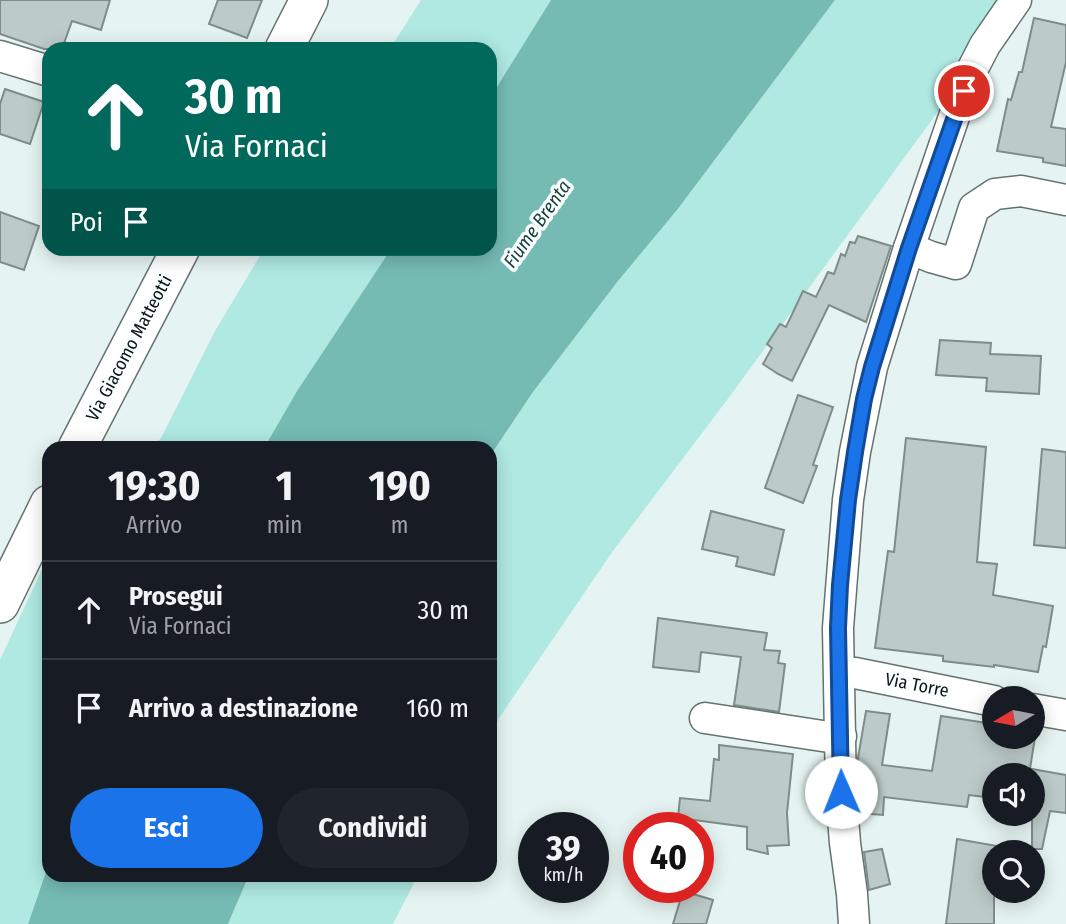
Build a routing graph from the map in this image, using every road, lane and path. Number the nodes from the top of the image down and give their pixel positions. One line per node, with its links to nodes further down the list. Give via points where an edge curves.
1 (309, 0): 3 (main road)
2 (1016, 0): 7 (street, via 970,74)
3 (288, 42)
4 (0, 55): 5 (street)
5 (42, 70)
6 (1066, 200): 7 (street, via 1021,191 995,194 974,208 956,264)
7 (909, 248): 12 (street, via 872,367 855,452 840,585)
8 (177, 256): 9 (main road, Via Giacomo Matteotti)
9 (81, 441)
10 (42, 518): 11 (main road)
11 (0, 604)
12 (840, 672): 13 (street, Via Torre); 17 (street)
13 (982, 699)
14 (1045, 711): 15 (street)
15 (1066, 715)
16 (705, 718): 17 (street)
17 (841, 736): 18 (street, via 842,805)
18 (854, 924)

